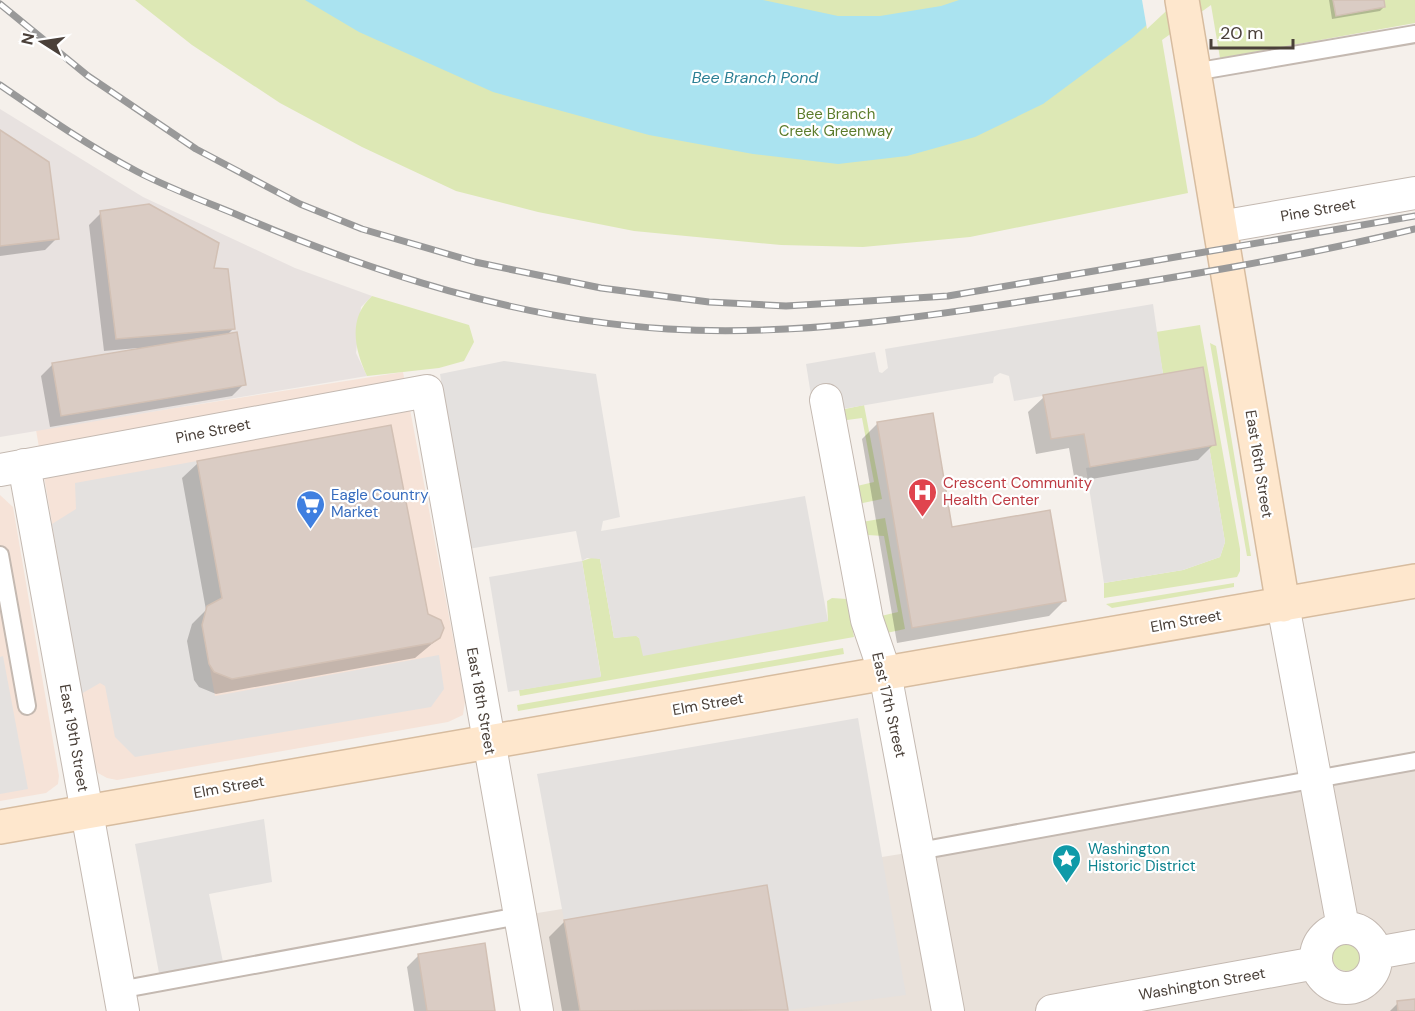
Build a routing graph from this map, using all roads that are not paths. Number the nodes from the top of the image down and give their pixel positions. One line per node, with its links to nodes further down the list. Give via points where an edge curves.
1 (1184, 11): 3 (main road, East 16th Street)
2 (1415, 34): 3 (lane)
3 (1194, 72): 5 (main road, East 16th Street)
4 (1415, 193): 5 (street, Pine Street)
5 (1220, 227): 11 (main road, East 16th Street)
6 (426, 390): 8 (street, Pine Street); 14 (street, East 18th Street)
7 (826, 400): 12 (street, East 17th Street, via 867,620)
8 (12, 468): 17 (street, East 19th Street)
9 (0, 555): 13 (lane)
10 (1415, 581): 11 (main road, Elm Street)
11 (1283, 604): 12 (main road, Elm Street); 16 (street, East 16th Street)
12 (885, 673): 14 (main road, Elm Street); 19 (street, East 17th Street)
13 (27, 706)
14 (488, 742): 17 (main road, Elm Street); 20 (street, East 18th Street)
15 (1415, 761): 16 (lane)
16 (1314, 780): 19 (lane); 21 (street, East 16th Street)
17 (87, 812): 18 (main road, Elm Street); 26 (street, East 19th Street)
18 (0, 827)
19 (919, 851): 28 (street, East 17th Street)
20 (519, 915): 26 (lane); 27 (street, East 18th Street)
21 (1343, 927): 23 (street, via 1353,927 1369,936); 24 (street, via 1322,939 1317,946)
22 (1415, 946): 23 (street)
23 (1376, 953): 25 (street, via 1369,978)
24 (1316, 963): 25 (street, via 1325,980); 29 (street, Washington Street)
25 (1355, 999)
26 (121, 1000)
27 (537, 1011)
28 (948, 1011)
29 (1052, 1011)

